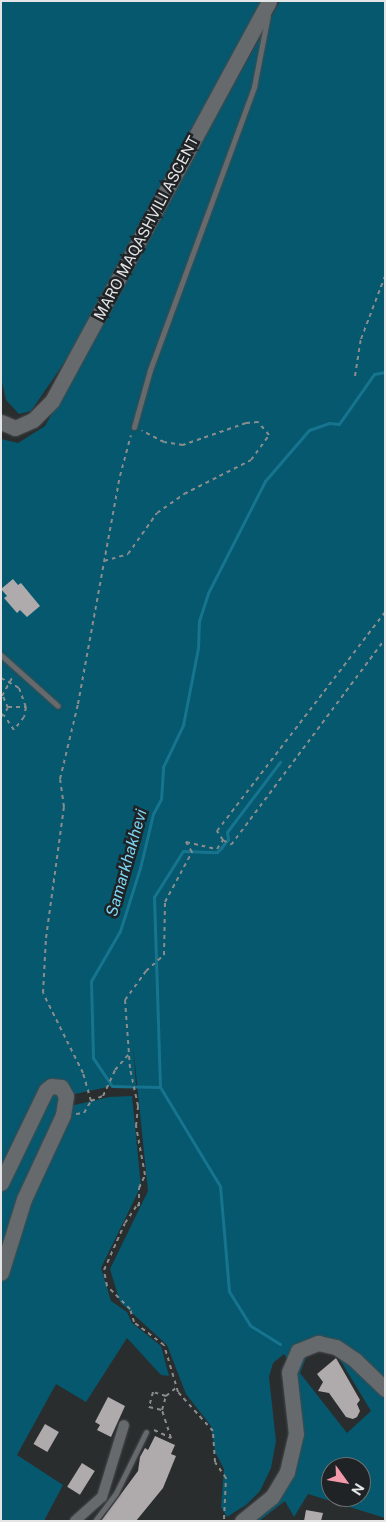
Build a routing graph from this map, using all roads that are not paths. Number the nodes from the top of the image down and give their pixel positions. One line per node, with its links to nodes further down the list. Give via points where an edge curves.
1 (270, 1): 2 (main road, MARO MAQASHVILI ASCENT, via 52,401 33,420 15,428); 3 (lane, via 254,86 150,370)
2 (1, 422)
3 (134, 427)
4 (1, 655): 5 (lane)
5 (58, 706)
6 (1, 1183): 7 (main road, via 46,1090 51,1086 61,1087 66,1092 63,1115 24,1199)
7 (1, 1273)
8 (385, 1389): 13 (main road, via 360,1364 336,1347 318,1343 298,1351 289,1372 296,1434 288,1472 272,1497)
9 (124, 1425): 11 (street, via 102,1496)
10 (146, 1429): 12 (lane, via 116,1493)
11 (75, 1521)
12 (94, 1521)
13 (242, 1521)

